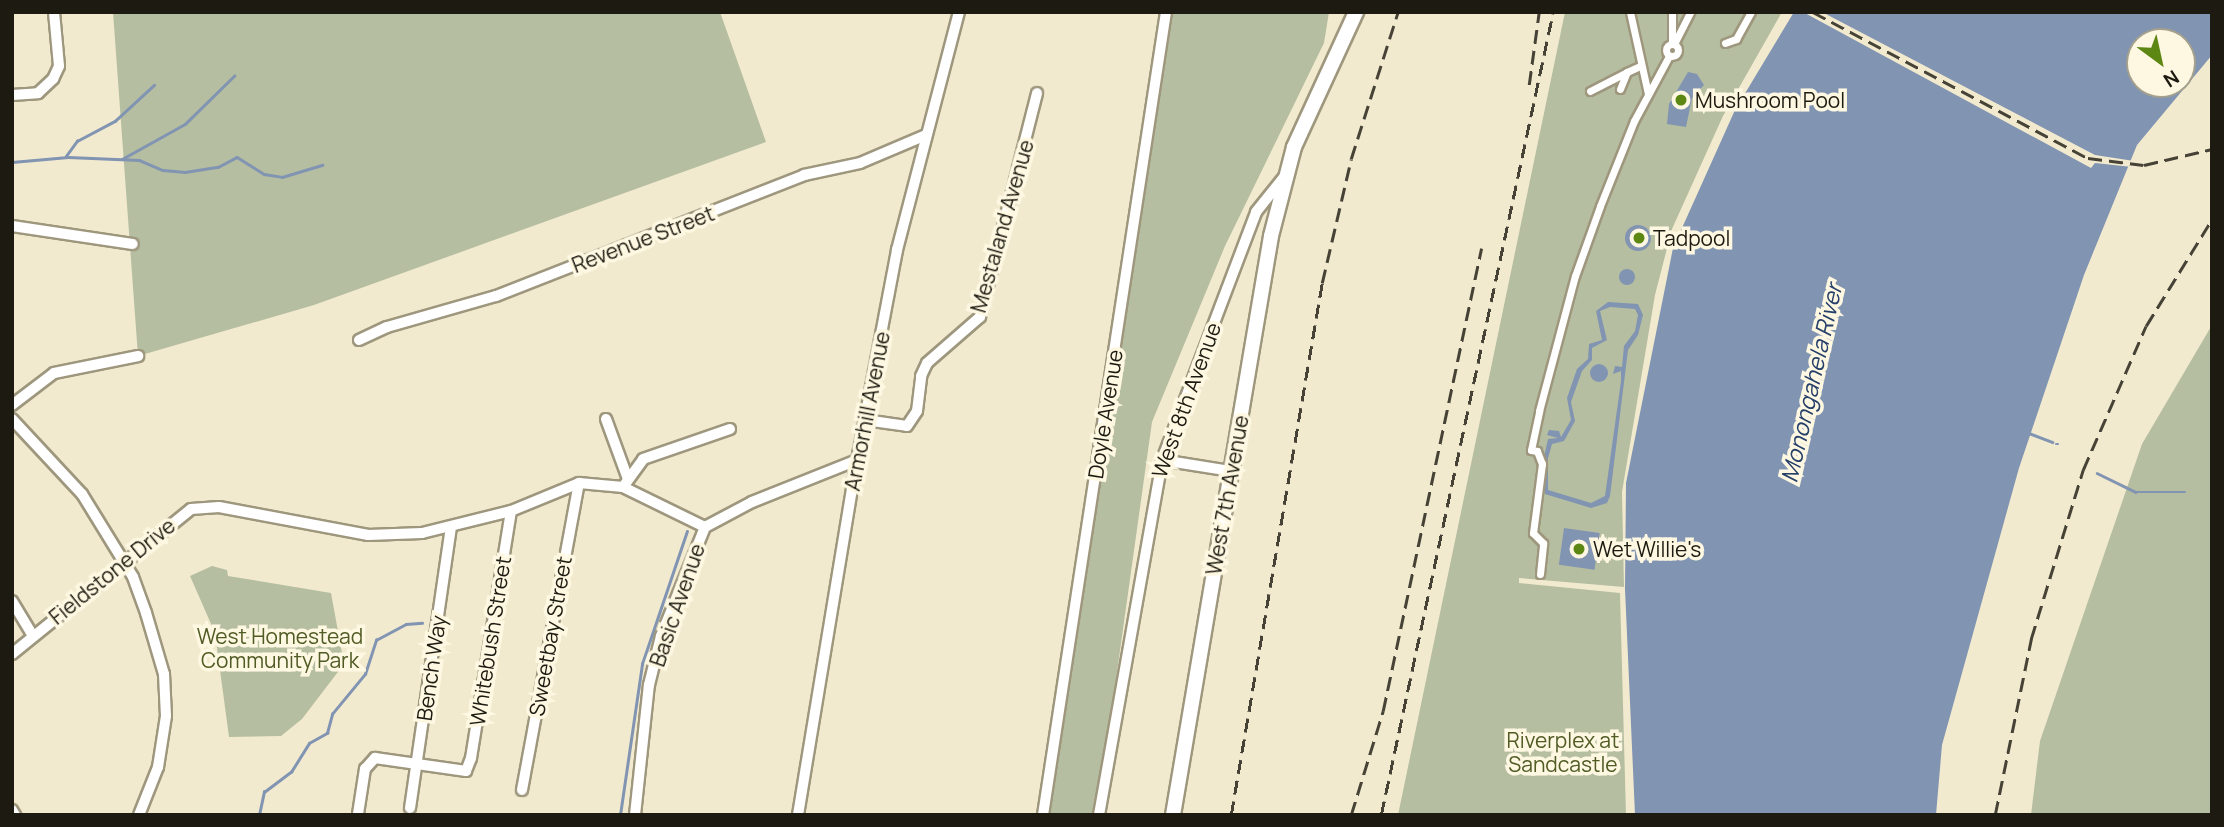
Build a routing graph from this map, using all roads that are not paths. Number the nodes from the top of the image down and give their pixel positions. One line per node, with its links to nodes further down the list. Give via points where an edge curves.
1 (54, 12): 16 (street, via 59,66 53,79 38,93)
2 (959, 12): 18 (street, Armorhill Avenue)
3 (1166, 12): 49 (street, Doyle Avenue)
4 (1356, 12): 19 (main road, West 8th Avenue, via 1308,113)
5 (1630, 12): 11 (street)
6 (1751, 12): 9 (street, via 1736,39)
7 (1672, 14): 8 (street); 10 (street)
8 (1688, 15): 10 (street)
9 (1725, 43)
10 (1673, 44): 17 (street, via 1666,49 1669,56)
11 (1640, 66): 12 (street); 17 (street)
12 (1627, 72): 13 (street); 14 (street)
13 (1620, 89)
14 (1590, 91)
15 (1037, 93): 27 (street, Mestaland Avenue, via 980,317 928,363 913,420 899,427)
16 (12, 95)
17 (1648, 95): 38 (street, via 1621,152 1575,276 1539,411 1531,450 1537,451 1542,464 1533,533 1543,543)
18 (926, 135): 22 (street, Revenue Street, via 860,163 804,176 496,296 387,327); 27 (street, Armorhill Avenue, via 897,250)
19 (1284, 177): 30 (street, West 8th Avenue, via 1256,212); 31 (main road, West 7th Avenue)
20 (12, 226): 21 (street)
21 (133, 244)
22 (359, 340)
23 (138, 356): 24 (street, via 54,373)
24 (12, 405)
25 (12, 419): 37 (street, via 66,474)
26 (606, 419): 33 (street)
27 (865, 420): 29 (street, Armorhill Avenue)
28 (730, 429): 33 (street, via 643,459)
29 (857, 460): 35 (street, via 752,502); 48 (street, Armorhill Avenue)
30 (1161, 460): 31 (street); 50 (street, West 8th Avenue)
31 (1231, 471): 51 (main road, West 7th Avenue)
32 (579, 483): 33 (street); 34 (street, Fieldstone Drive); 43 (street, Sweetbay Street)
33 (625, 483): 35 (street, Basic Avenue)
34 (511, 511): 36 (street, Fieldstone Drive); 42 (street, Whitebush Street, via 471,758 466,771)
35 (705, 527): 47 (street, Basic Avenue, via 670,610 652,673)
36 (451, 528): 37 (street, Fieldstone Drive, via 402,535 344,531 219,507 191,509); 42 (street, Bench Way)
37 (123, 562): 40 (street, Fieldstone Drive); 46 (street, via 146,612 166,690 165,738)
38 (1540, 574)
39 (12, 601): 40 (street)
40 (33, 636): 41 (street, Fieldstone Drive)
41 (12, 654)
42 (417, 765): 44 (street, Bench Way); 45 (street, via 376,758 365,769)
43 (522, 790)
44 (410, 807)
45 (358, 814)
46 (139, 815)
47 (635, 815)
48 (798, 815)
49 (1043, 815)
50 (1099, 815)
51 (1173, 815)

